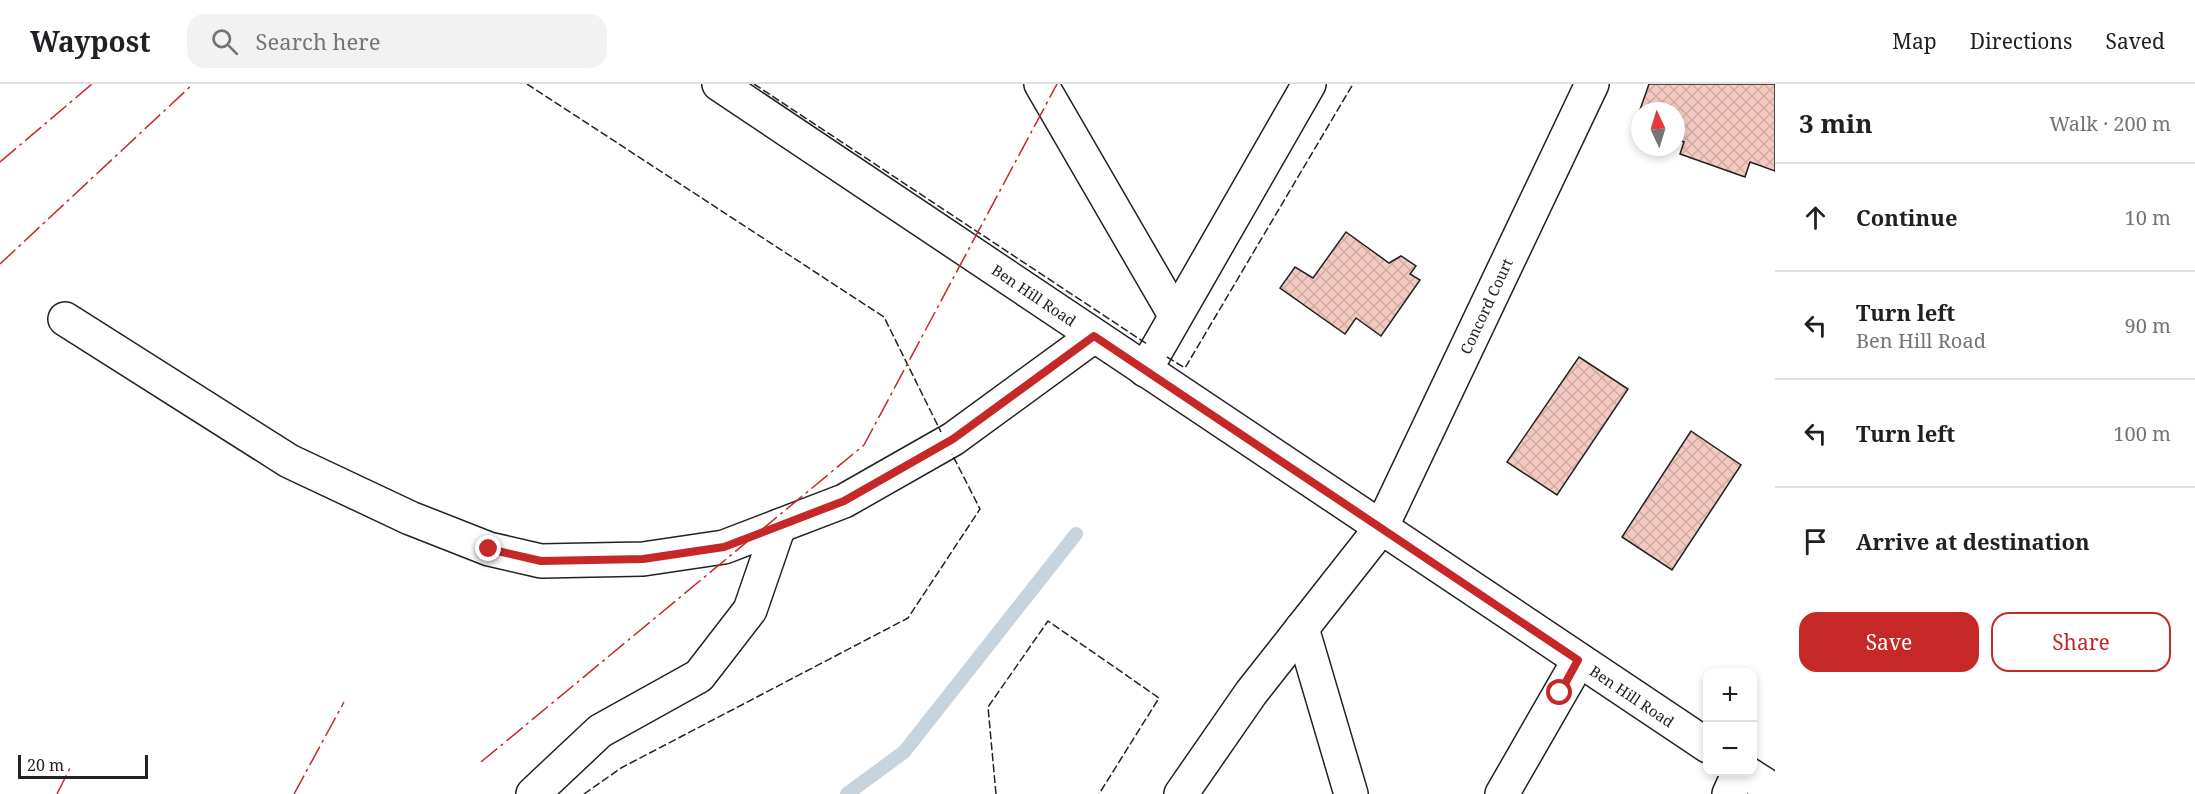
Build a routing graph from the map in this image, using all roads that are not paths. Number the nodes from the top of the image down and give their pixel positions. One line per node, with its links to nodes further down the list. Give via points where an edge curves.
1 (719, 84): 7 (street, Ben Hill Road)
2 (1041, 84): 5 (street)
3 (1309, 84): 5 (street, via 1201,277)
4 (1592, 84): 10 (street, Concord Court)
5 (1175, 315): 8 (street)
6 (65, 319): 9 (street, via 289,460 410,518 489,549 541,561 643,559 724,547)
7 (1094, 336): 8 (street, Ben Hill Road); 9 (street, via 953,439 844,501)
8 (1145, 370): 10 (street, Ben Hill Road)
9 (779, 526): 17 (street, via 750,610 699,676 600,731)
10 (1381, 528): 11 (street, Concord Court); 12 (street, Ben Hill Road)
11 (1302, 628): 18 (street, Concord Court); 19 (street)
12 (1578, 660): 13 (street, Ben Hill Road); 20 (street)
13 (1703, 743)
14 (1737, 776): 21 (street)
15 (1752, 776): 16 (street)
16 (1775, 791)
17 (533, 794)
18 (1181, 794)
19 (1352, 794)
20 (1502, 794)
21 (1729, 794)

